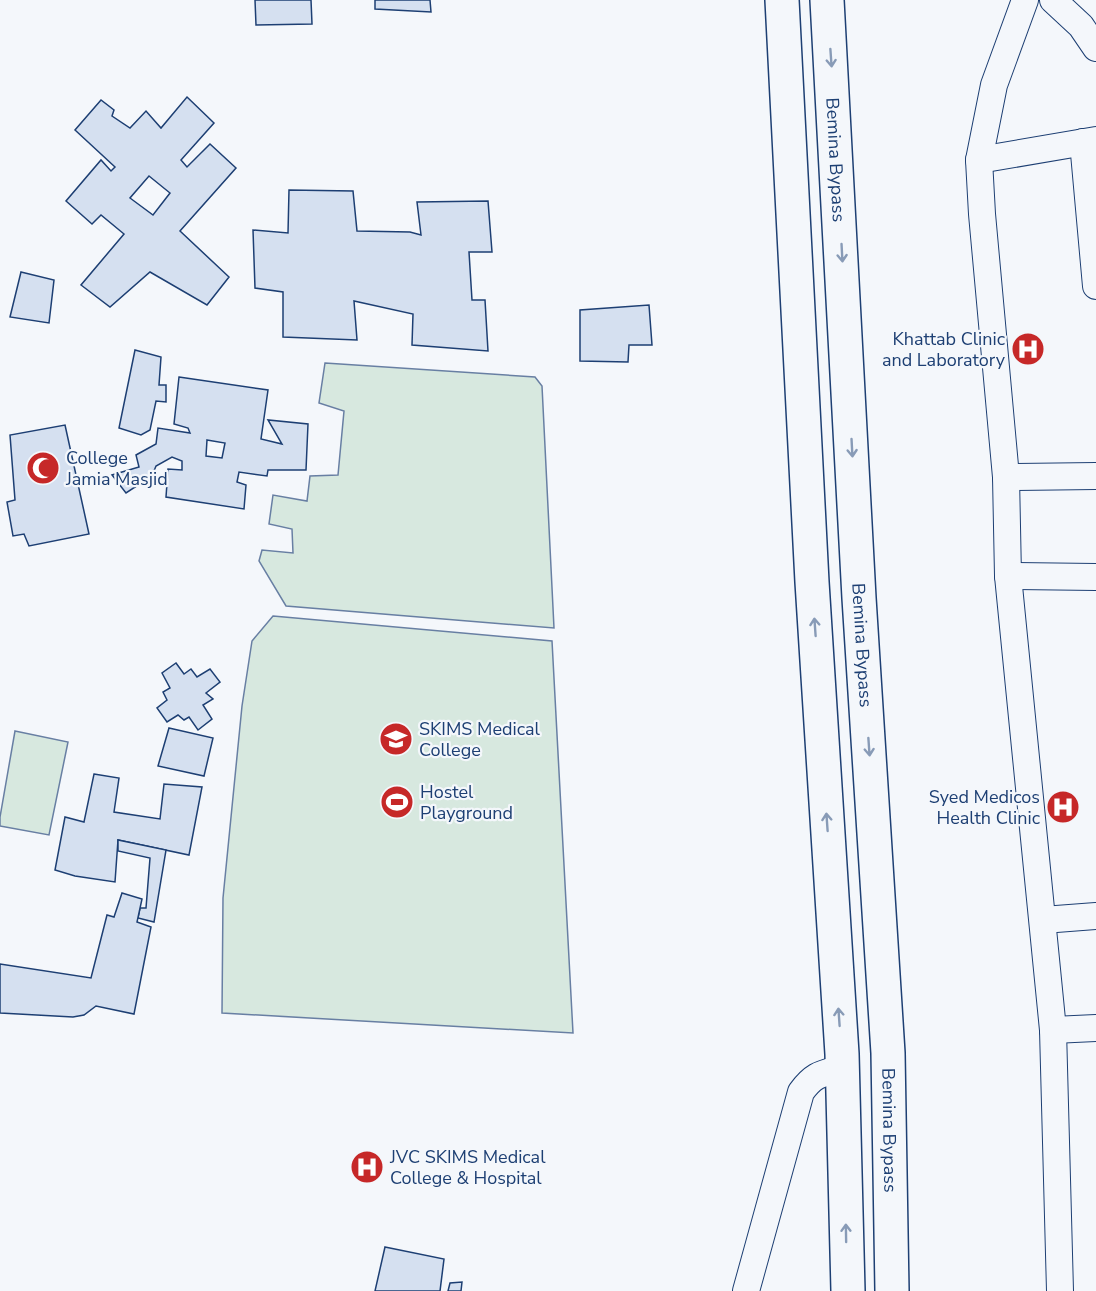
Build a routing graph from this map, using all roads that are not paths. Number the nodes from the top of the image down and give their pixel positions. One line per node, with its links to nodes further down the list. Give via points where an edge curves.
1 (782, 0): 17 (highway, one-way to 1)
2 (827, 0): 20 (highway, Bemina Bypass, one-way to 20, via 888,1053)
3 (1024, 0): 7 (street, via 994,85)
4 (1053, 0): 5 (street, via 1082,26)
5 (1096, 48)
6 (1089, 141): 7 (street); 8 (street)
7 (979, 160): 10 (street)
8 (1096, 286)
9 (1096, 476): 10 (street)
10 (1006, 477): 11 (street)
11 (1008, 576): 12 (street); 14 (street)
12 (1096, 577)
13 (1096, 916): 14 (street)
14 (1043, 920): 16 (street)
15 (1096, 1028): 16 (street)
16 (1053, 1030): 21 (street)
17 (842, 1068): 18 (street, via 810,1080 801,1092); 19 (highway, one-way to 17)
18 (746, 1291)
19 (848, 1291)
20 (892, 1291)
21 (1060, 1291)

